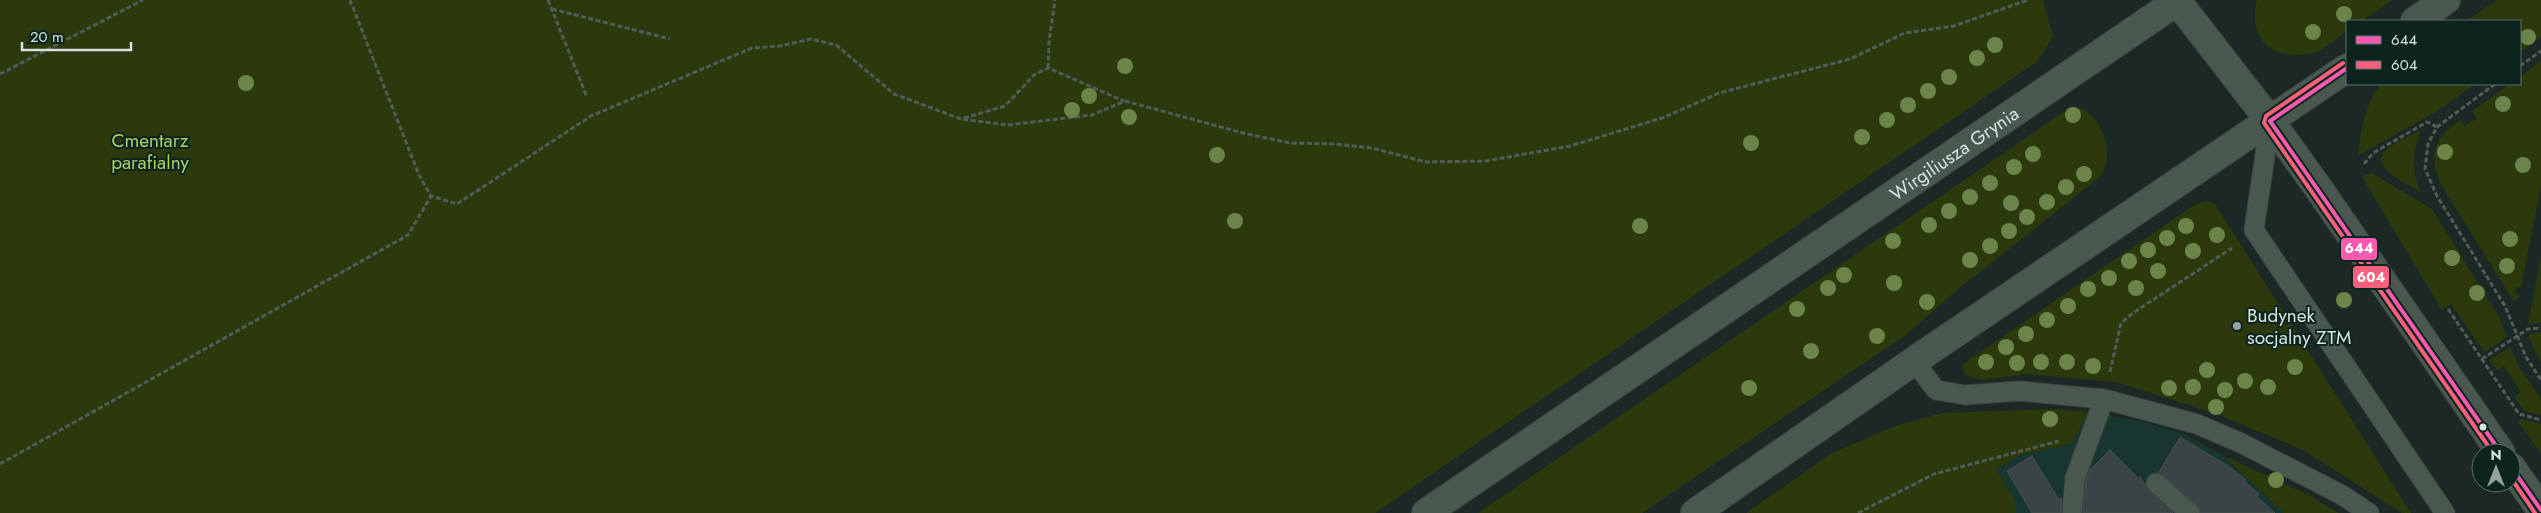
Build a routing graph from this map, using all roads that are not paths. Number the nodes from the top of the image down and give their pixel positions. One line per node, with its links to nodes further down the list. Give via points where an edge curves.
1 (2178, 0): 5 (street); 12 (street, Wirgiliusza Grynia)
2 (2446, 0): 3 (street)
3 (2416, 20)
4 (2346, 69): 5 (street)
5 (2270, 120): 6 (street); 8 (street); 17 (lane, via 2254,230)
6 (1914, 361): 7 (lane, via 1936,390 1965,394 2019,391); 13 (street)
7 (2104, 399): 14 (lane, via 2075,478); 16 (lane, via 2197,424 2241,442 2342,495)
8 (2494, 443)
9 (2521, 481): 11 (street)
10 (2156, 483): 15 (lane)
11 (2541, 510)
12 (1426, 513)
13 (1696, 513)
14 (2072, 513)
15 (2190, 513)
16 (2369, 513)
17 (2446, 513)

